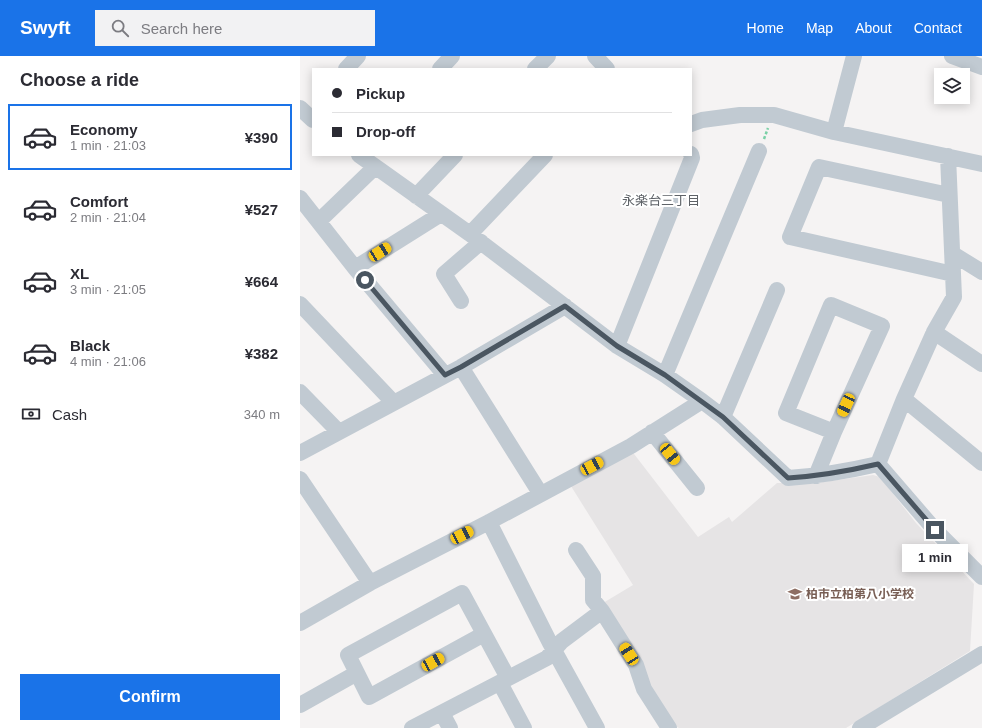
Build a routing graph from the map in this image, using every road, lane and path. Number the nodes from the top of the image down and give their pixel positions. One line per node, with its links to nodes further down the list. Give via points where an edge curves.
1 (358, 56): 7 (street)
2 (452, 56): 8 (street)
3 (548, 56): 9 (street)
4 (595, 56): 10 (street)
5 (854, 56): 14 (street)
6 (952, 56): 11 (street)
7 (347, 68)
8 (441, 68)
9 (536, 68)
10 (606, 68)
11 (982, 68)
12 (774, 115): 13 (street, via 740,115); 14 (street); 15 (path)
13 (692, 124)
14 (834, 132): 20 (street)
15 (759, 151): 42 (street)
16 (361, 156): 22 (street)
17 (454, 156): 24 (street)
18 (544, 156): 28 (street)
19 (692, 156): 38 (street)
20 (948, 156): 21 (street); 23 (street)
21 (982, 164)
22 (375, 167): 24 (street); 27 (street)
23 (949, 195): 29 (street); 32 (street, via 819,167 790,237)
24 (416, 196): 26 (street)
25 (300, 198): 27 (street)
26 (441, 214): 28 (street); 30 (street)
27 (318, 221): 30 (street)
28 (476, 238): 34 (street, via 444,274); 36 (street)
29 (953, 254): 31 (street); 32 (street)
30 (355, 268): 41 (street)
31 (982, 272)
32 (953, 274): 37 (street, via 954,297)
33 (776, 290): 47 (street)
34 (461, 301)
35 (300, 304): 46 (street)
36 (565, 306): 38 (street); 40 (street)
37 (934, 332): 39 (street); 44 (street)
38 (617, 346): 42 (street)
39 (982, 364)
40 (461, 367): 41 (street); 57 (street)
41 (445, 375): 46 (street)
42 (665, 375): 45 (street)
43 (300, 392): 48 (street)
44 (904, 399): 52 (street); 53 (street)
45 (702, 401): 47 (street); 49 (street)
46 (394, 402): 48 (street)
47 (723, 417): 54 (street, via 788,478)
48 (339, 432): 51 (street)
49 (652, 432): 56 (street); 57 (street, via 631,446)
50 (834, 432): 50 (street, via 882,326 831,304 786,413); 54 (street)
51 (300, 453)
52 (982, 463)
53 (878, 464): 54 (street); 60 (street, via 935,530)
54 (816, 476)
55 (300, 479): 61 (street)
56 (697, 488)
57 (540, 493): 58 (street)
58 (489, 522): 61 (street); 65 (street)
59 (576, 550): 62 (street, via 593,576 593,600)
60 (982, 577)
61 (370, 583): 63 (street)
62 (602, 611): 65 (street); 75 (street, via 636,665 644,689)
63 (302, 618)
64 (484, 634): 67 (street, via 369,697); 67 (street, via 462,593 348,656); 68 (street)
65 (554, 650): 68 (street, via 547,658); 74 (street)
66 (982, 654): 76 (street)
67 (357, 673): 69 (street)
68 (504, 680): 70 (street); 73 (street)
69 (300, 705)
70 (442, 713): 71 (street); 72 (street)
71 (412, 728)
72 (450, 728)
73 (524, 728)
74 (597, 728)
75 (669, 728)
76 (860, 728)

